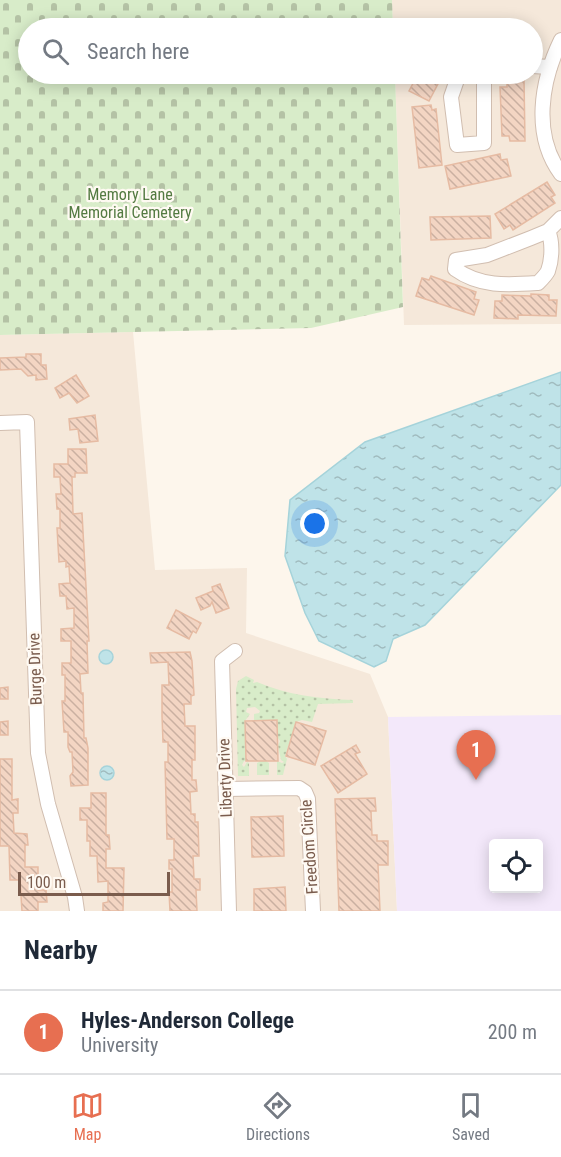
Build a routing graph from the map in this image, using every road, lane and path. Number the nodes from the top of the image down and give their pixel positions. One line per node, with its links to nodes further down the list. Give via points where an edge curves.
1 (561, 40): 3 (street)
2 (543, 67): 3 (street)
3 (550, 67): 6 (street, via 544,92 544,139)
4 (456, 84): 5 (street, via 451,97 457,145 484,143)
5 (484, 84)
6 (561, 174)
7 (561, 218): 8 (street)
8 (548, 231): 8 (street, via 548,272 538,283 488,283 468,279 455,268 456,260 487,255)
9 (0, 423): 12 (street, Burge Drive, via 27,422 38,753)
10 (235, 651): 11 (street, Liberty Drive, via 222,661)
11 (226, 789): 13 (street, Liberty Drive); 14 (street, Freedom Circle, via 298,788 305,792)
12 (77, 911)
13 (229, 911)
14 (313, 911)

